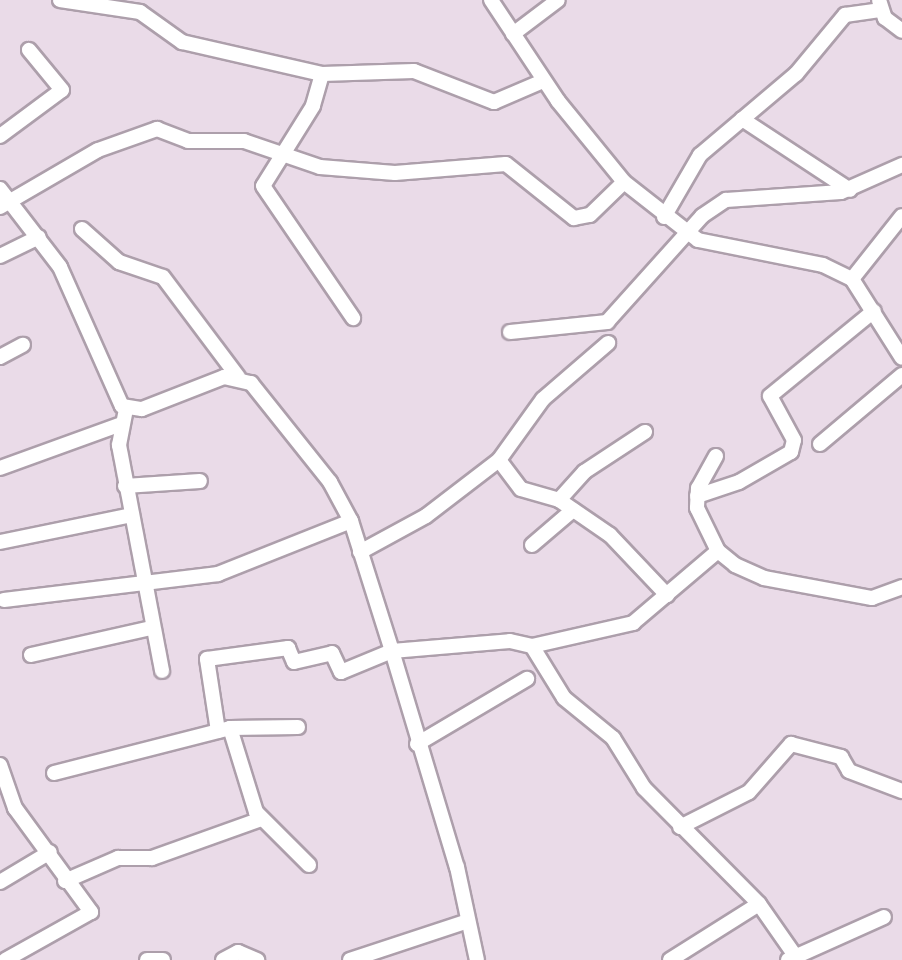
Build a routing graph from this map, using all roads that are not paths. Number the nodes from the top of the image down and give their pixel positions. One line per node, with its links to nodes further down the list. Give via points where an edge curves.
1 (60, 0): 4 (street)
2 (491, 0): 7 (street)
3 (558, 0): 7 (street)
4 (104, 4): 9 (street, via 148,15 182,42)
5 (880, 5): 6 (street); 11 (street, via 845,15 796,74)
6 (902, 31)
7 (513, 34): 10 (street)
8 (29, 50): 12 (street, via 62,90)
9 (322, 74): 10 (street, via 414,71 494,102); 13 (street, via 318,97)
10 (543, 81): 15 (street)
11 (742, 119): 17 (street); 19 (street, via 700,155)
12 (0, 136)
13 (283, 153): 15 (street, via 313,167 395,173 506,164 574,218 590,215); 18 (street, via 231,139 188,141 157,129 98,150); 27 (street, via 264,192)
14 (902, 165): 17 (street)
15 (624, 182): 19 (street)
16 (0, 189): 18 (street)
17 (850, 190): 22 (street, via 736,197)
18 (4, 205): 23 (street)
19 (664, 217): 22 (street)
20 (901, 218): 25 (street)
21 (82, 229): 34 (street, via 119,262 163,277)
22 (685, 234): 25 (street, via 823,265); 28 (street, via 607,322)
23 (39, 237): 24 (street); 35 (street, via 60,267)
24 (0, 256)
25 (852, 279): 26 (street)
26 (874, 311): 32 (street); 44 (street, via 770,396 794,440 791,452 747,478)
27 (353, 318)
28 (510, 332)
29 (608, 343): 40 (street, via 543,399)
30 (23, 345): 31 (street)
31 (0, 357)
32 (902, 358)
33 (902, 375): 38 (street)
34 (238, 377): 35 (street); 48 (street, via 251,383 298,441)
35 (126, 409): 36 (street)
36 (119, 425): 41 (street); 43 (street)
37 (645, 432): 45 (street, via 584,472)
38 (820, 444)
39 (716, 456): 44 (street)
40 (499, 460): 45 (street, via 521,489); 52 (street, via 426,516)
41 (0, 468)
42 (200, 481): 43 (street)
43 (125, 486): 47 (street)
44 (697, 496): 51 (street, via 701,519)
45 (559, 500): 46 (street)
46 (573, 510): 50 (street); 55 (street, via 626,549)
47 (131, 515): 49 (street); 53 (street)
48 (351, 521): 52 (street); 53 (street, via 245,568)
49 (0, 542)
50 (532, 545)
51 (718, 551): 54 (street, via 764,578 872,598); 55 (street)
52 (360, 552): 59 (street)
53 (142, 581): 56 (street); 57 (street)
54 (902, 587)
55 (667, 595): 58 (street, via 620,628)
56 (4, 600)
57 (151, 628): 60 (street); 61 (street)
58 (532, 646): 59 (street, via 496,642); 70 (street, via 564,698 613,738 635,777)
59 (392, 651): 64 (street, via 341,672 332,653 294,662 288,648 207,659); 65 (street)
60 (31, 655)
61 (162, 671)
62 (527, 679): 65 (street)
63 (298, 727): 64 (street)
64 (224, 730): 67 (street); 69 (street)
65 (417, 744): 77 (street)
66 (0, 765): 71 (street, via 15,808)
67 (54, 773)
68 (902, 791): 70 (street, via 849,771 841,757 791,744 749,792)
69 (261, 819): 72 (street); 73 (street, via 152,858 118,858)
70 (680, 827): 75 (street)
71 (50, 852): 73 (street); 74 (street)
72 (309, 865)
73 (65, 881): 79 (street, via 90,908 90,917)
74 (0, 882)
75 (759, 904): 78 (street); 86 (street)
76 (884, 917): 78 (street)
77 (468, 921): 84 (street); 85 (street)
78 (794, 959)
79 (5, 960)
80 (147, 960): 81 (street)
81 (163, 960)
82 (223, 960): 83 (street, via 238,952)
83 (257, 960)
84 (350, 960)
85 (477, 960)
86 (670, 960)

